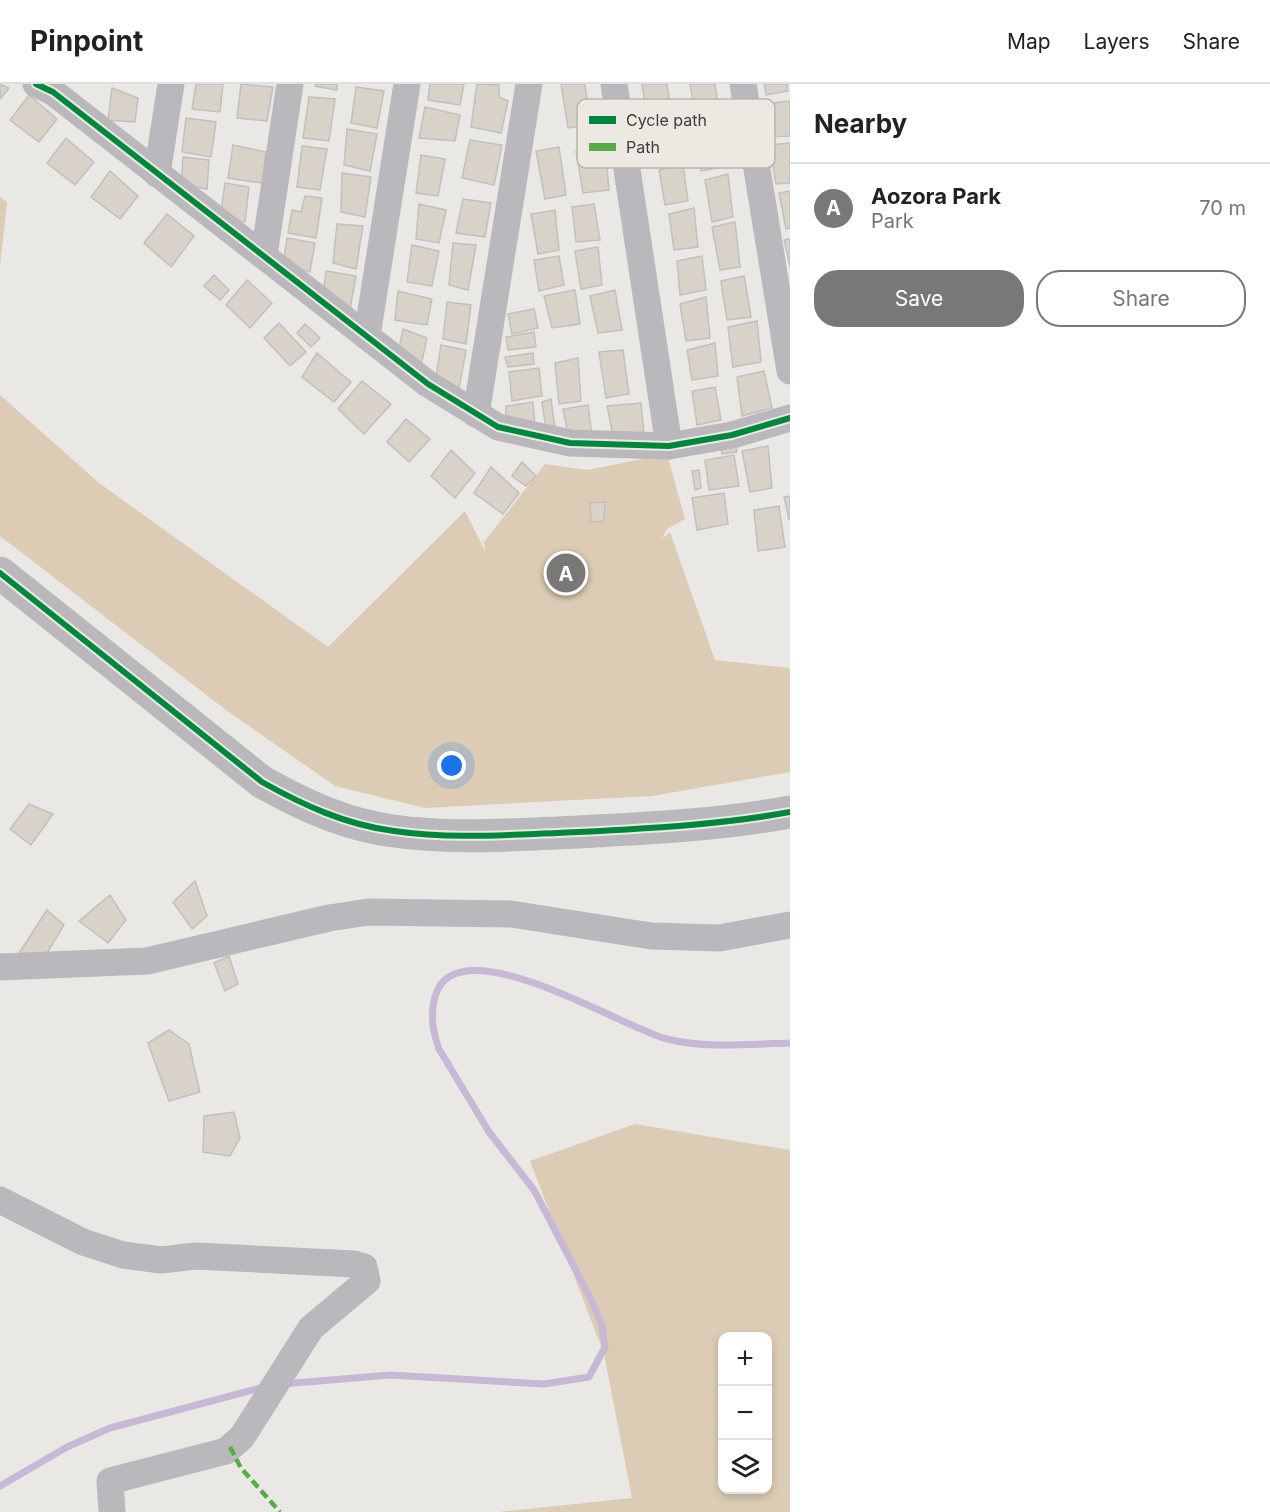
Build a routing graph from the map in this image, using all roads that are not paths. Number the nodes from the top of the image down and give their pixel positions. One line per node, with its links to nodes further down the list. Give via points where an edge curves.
1 (171, 84): 12 (street)
2 (290, 84): 13 (street)
3 (407, 84): 14 (street)
4 (529, 84): 16 (street)
5 (614, 84): 8 (street)
6 (743, 84): 9 (street)
7 (48, 87): 12 (street)
8 (616, 99)
9 (745, 99)
10 (627, 168): 18 (street)
11 (757, 168): 15 (street)
12 (157, 174): 13 (street)
13 (264, 255): 14 (street)
14 (367, 336): 16 (street, via 428,384)
15 (790, 371)
16 (476, 414): 18 (street, via 498,428 570,443)
17 (790, 418): 18 (street, via 732,435)
18 (669, 446)
19 (0, 573): 20 (street, via 262,782 337,818 439,836 634,829)
20 (790, 812)
21 (790, 925): 22 (street, via 720,938 651,936 511,914 368,912 147,961)
22 (0, 967)
23 (0, 1200): 24 (street, via 83,1242 123,1255 161,1260 196,1256 364,1267 366,1281 311,1328 242,1437 226,1451 110,1481)
24 (112, 1512)

